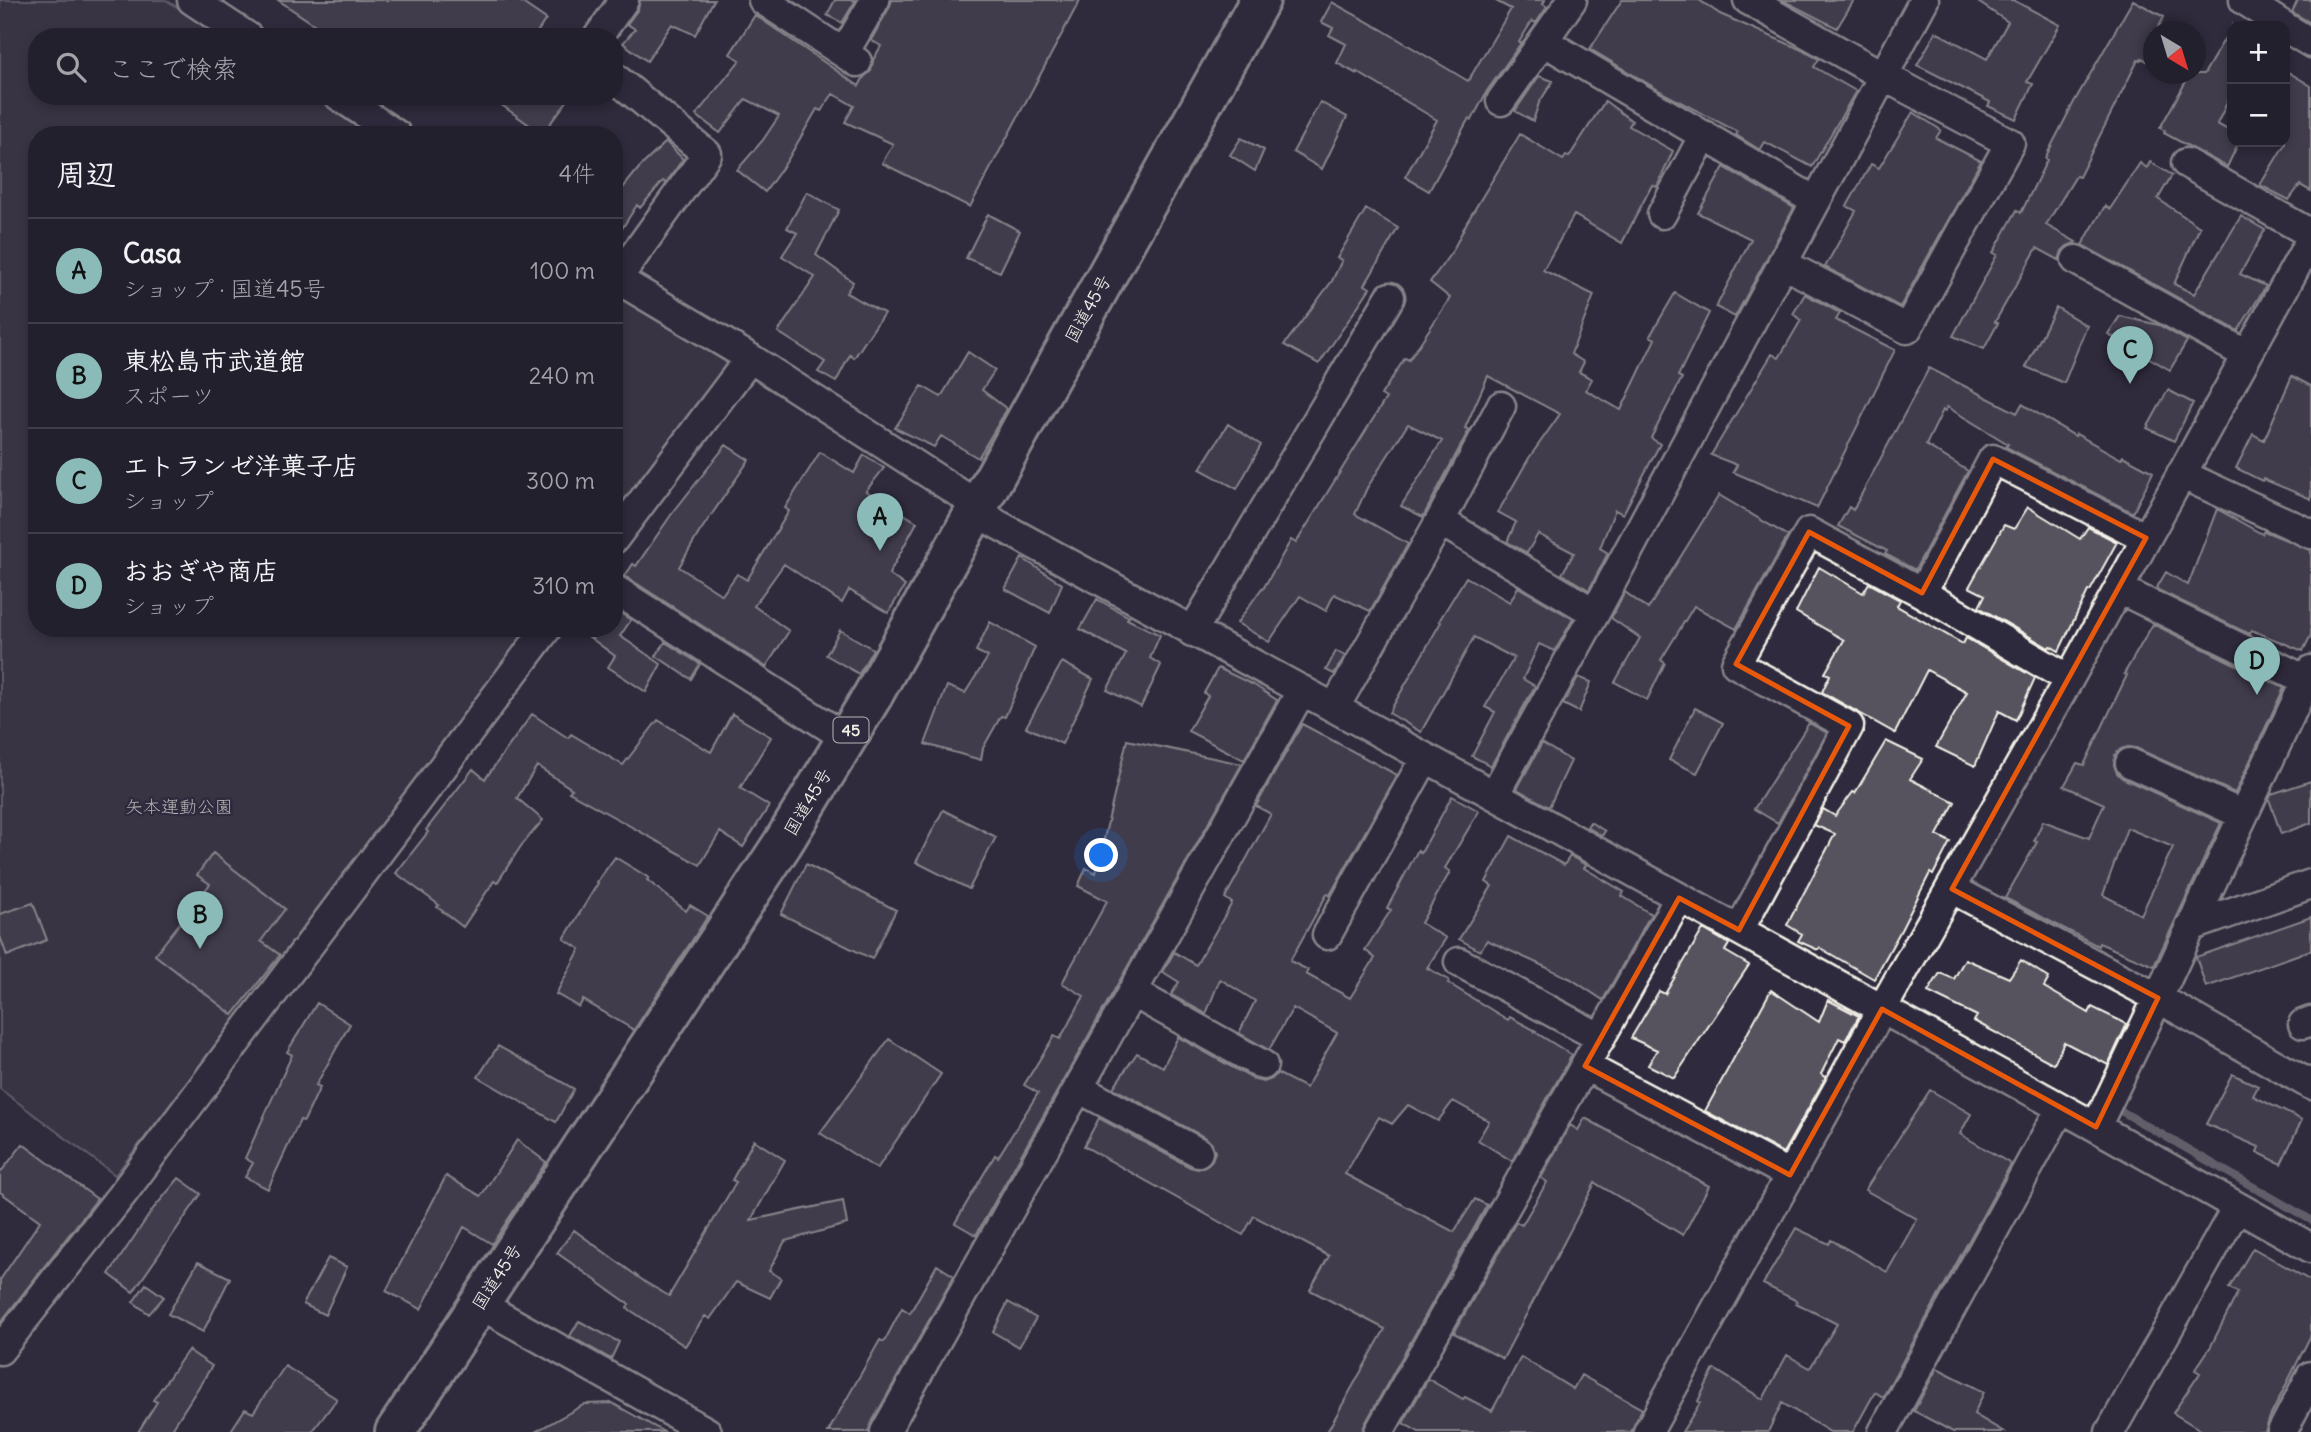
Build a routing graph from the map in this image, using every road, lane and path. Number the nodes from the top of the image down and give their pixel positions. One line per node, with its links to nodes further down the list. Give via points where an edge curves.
1 (192, 0): 11 (street)
2 (624, 0): 12 (street)
3 (763, 0): 4 (street, via 850,58)
4 (875, 0)
5 (1260, 0): 35 (highway, 国道45号 / 45)
6 (1572, 0): 14 (street)
7 (1748, 0): 16 (street)
8 (1924, 0): 16 (street)
9 (2244, 0): 10 (street)
10 (2277, 21)
11 (234, 28)
12 (604, 28)
13 (2290, 29): 15 (street)
14 (1543, 41): 18 (street); 21 (street)
15 (2311, 43)
16 (1883, 76): 23 (street); 27 (street, via 2010,144 1907,329)
17 (623, 84): 28 (street, via 707,153)
18 (1501, 101)
19 (352, 105): 20 (street)
20 (384, 126)
21 (1704, 135): 23 (street); 24 (street)
22 (2186, 163): 25 (street)
23 (1815, 201): 27 (street)
24 (1662, 214)
25 (2311, 237): 31 (street)
26 (2076, 260): 31 (street)
27 (1782, 262): 43 (street)
28 (623, 268)
29 (623, 282): 32 (street)
30 (1390, 297): 44 (street)
31 (2247, 355): 34 (street)
32 (750, 358): 35 (street); 37 (street)
33 (1501, 407): 36 (street)
34 (2182, 474): 38 (street); 39 (street)
35 (978, 508): 44 (street, via 995,523); 50 (highway, 国道45号 / 45)
36 (1440, 521): 43 (street); 49 (street)
37 (623, 527)
38 (2311, 534)
39 (2146, 538): 40 (street); 41 (street, via 1993,459)
40 (2119, 589): 46 (street); 47 (street)
41 (1922, 593): 47 (street); 59 (street, via 1809,532 1736,664 1849,726)
42 (623, 595): 50 (street)
43 (1595, 613): 53 (street)
44 (1192, 632): 48 (street)
45 (540, 637): 77 (street)
46 (2309, 675): 54 (street)
47 (2069, 679): 56 (street)
48 (1302, 690): 49 (street); 62 (street)
49 (1335, 708): 51 (street)
50 (846, 738): 76 (highway, 国道45号 / 45, via 783,843)
51 (1425, 758): 53 (street); 60 (street)
52 (2130, 764): 54 (street)
53 (1494, 795): 57 (street)
54 (2243, 815): 58 (street)
55 (2311, 884): 58 (street)
56 (1952, 889): 63 (street); 64 (street)
57 (1679, 898): 59 (street); 65 (street)
58 (2190, 927): 63 (street)
59 (1739, 930): 64 (street)
60 (1327, 935)
61 (1460, 962): 65 (street)
62 (1132, 992): 66 (street); 69 (street)
63 (2158, 998): 68 (street); 71 (street)
64 (1882, 1009): 70 (street); 73 (street)
65 (1601, 1038): 67 (street)
66 (1263, 1065)
67 (1585, 1066): 73 (street); 82 (street)
68 (2311, 1085)
69 (1078, 1088): 72 (street); 81 (street)
70 (2061, 1108): 71 (street); 84 (street)
71 (2096, 1127): 74 (street)
72 (1198, 1152)
73 (1790, 1175): 83 (street)
74 (2237, 1207): 75 (street); 85 (street)
75 (2311, 1248)
76 (479, 1304): 79 (highway, 国道45号 / 45); 80 (street)
77 (0, 1350)
78 (2311, 1376): 86 (street)
79 (395, 1432)
80 (707, 1432)
81 (885, 1432)
82 (1379, 1432)
83 (1648, 1432)
84 (1882, 1432)
85 (2110, 1432)
86 (2282, 1432)

